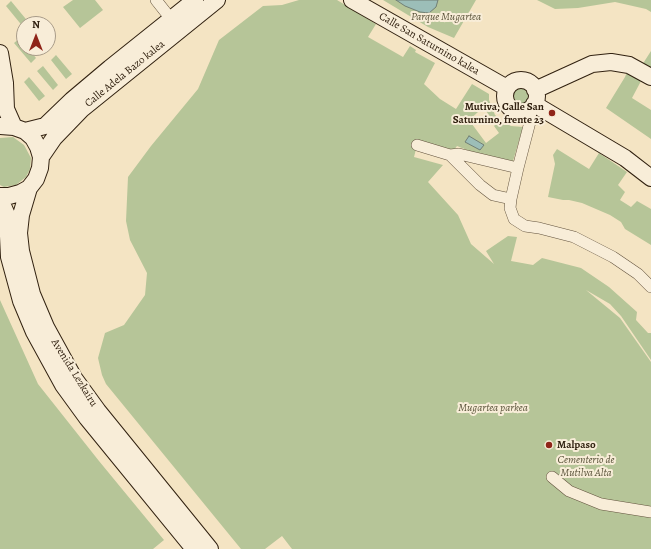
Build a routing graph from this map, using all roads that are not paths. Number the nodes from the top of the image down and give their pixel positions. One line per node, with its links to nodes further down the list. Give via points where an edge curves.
1 (156, 0): 5 (street)
2 (195, 0): 5 (street, Calle Adela Bazo kalea)
3 (218, 0): 13 (street, Calle Adela Bazo kalea, via 82,109 54,138)
4 (352, 0): 8 (street, Calle San Saturnino kalea)
5 (171, 19): 10 (street, Calle Adela Bazo kalea, via 83,91 45,126)
6 (0, 53): 10 (street, via 6,109)
7 (651, 77): 9 (street, via 629,65 611,62 592,64)
8 (506, 88): 9 (street, via 514,81 524,80 533,85); 9 (street, via 506,102 513,109 522,111)
9 (534, 100): 14 (street); 15 (street, via 625,158)
10 (13, 128): 13 (street, via 33,138)
11 (417, 145): 12 (street)
12 (450, 155): 14 (street, via 459,154); 18 (street, via 493,196)
13 (41, 157): 16 (street, Avenida Lezkairu, via 36,179)
14 (518, 168): 18 (street)
15 (651, 178)
16 (29, 188): 17 (street, via 20,193); 23 (street, Avenida Lezkairu, via 21,215 21,251 32,294 46,327 74,378 98,411)
17 (0, 197): 22 (street, Avenida Lezkairu, via 7,215 9,257 20,301 63,385)
18 (511, 199): 19 (street, via 510,208 514,219 525,226 574,237 613,257 638,274)
19 (651, 287)
20 (552, 477): 21 (street, via 569,491 601,504)
21 (651, 512)
22 (194, 549)
23 (210, 549)

